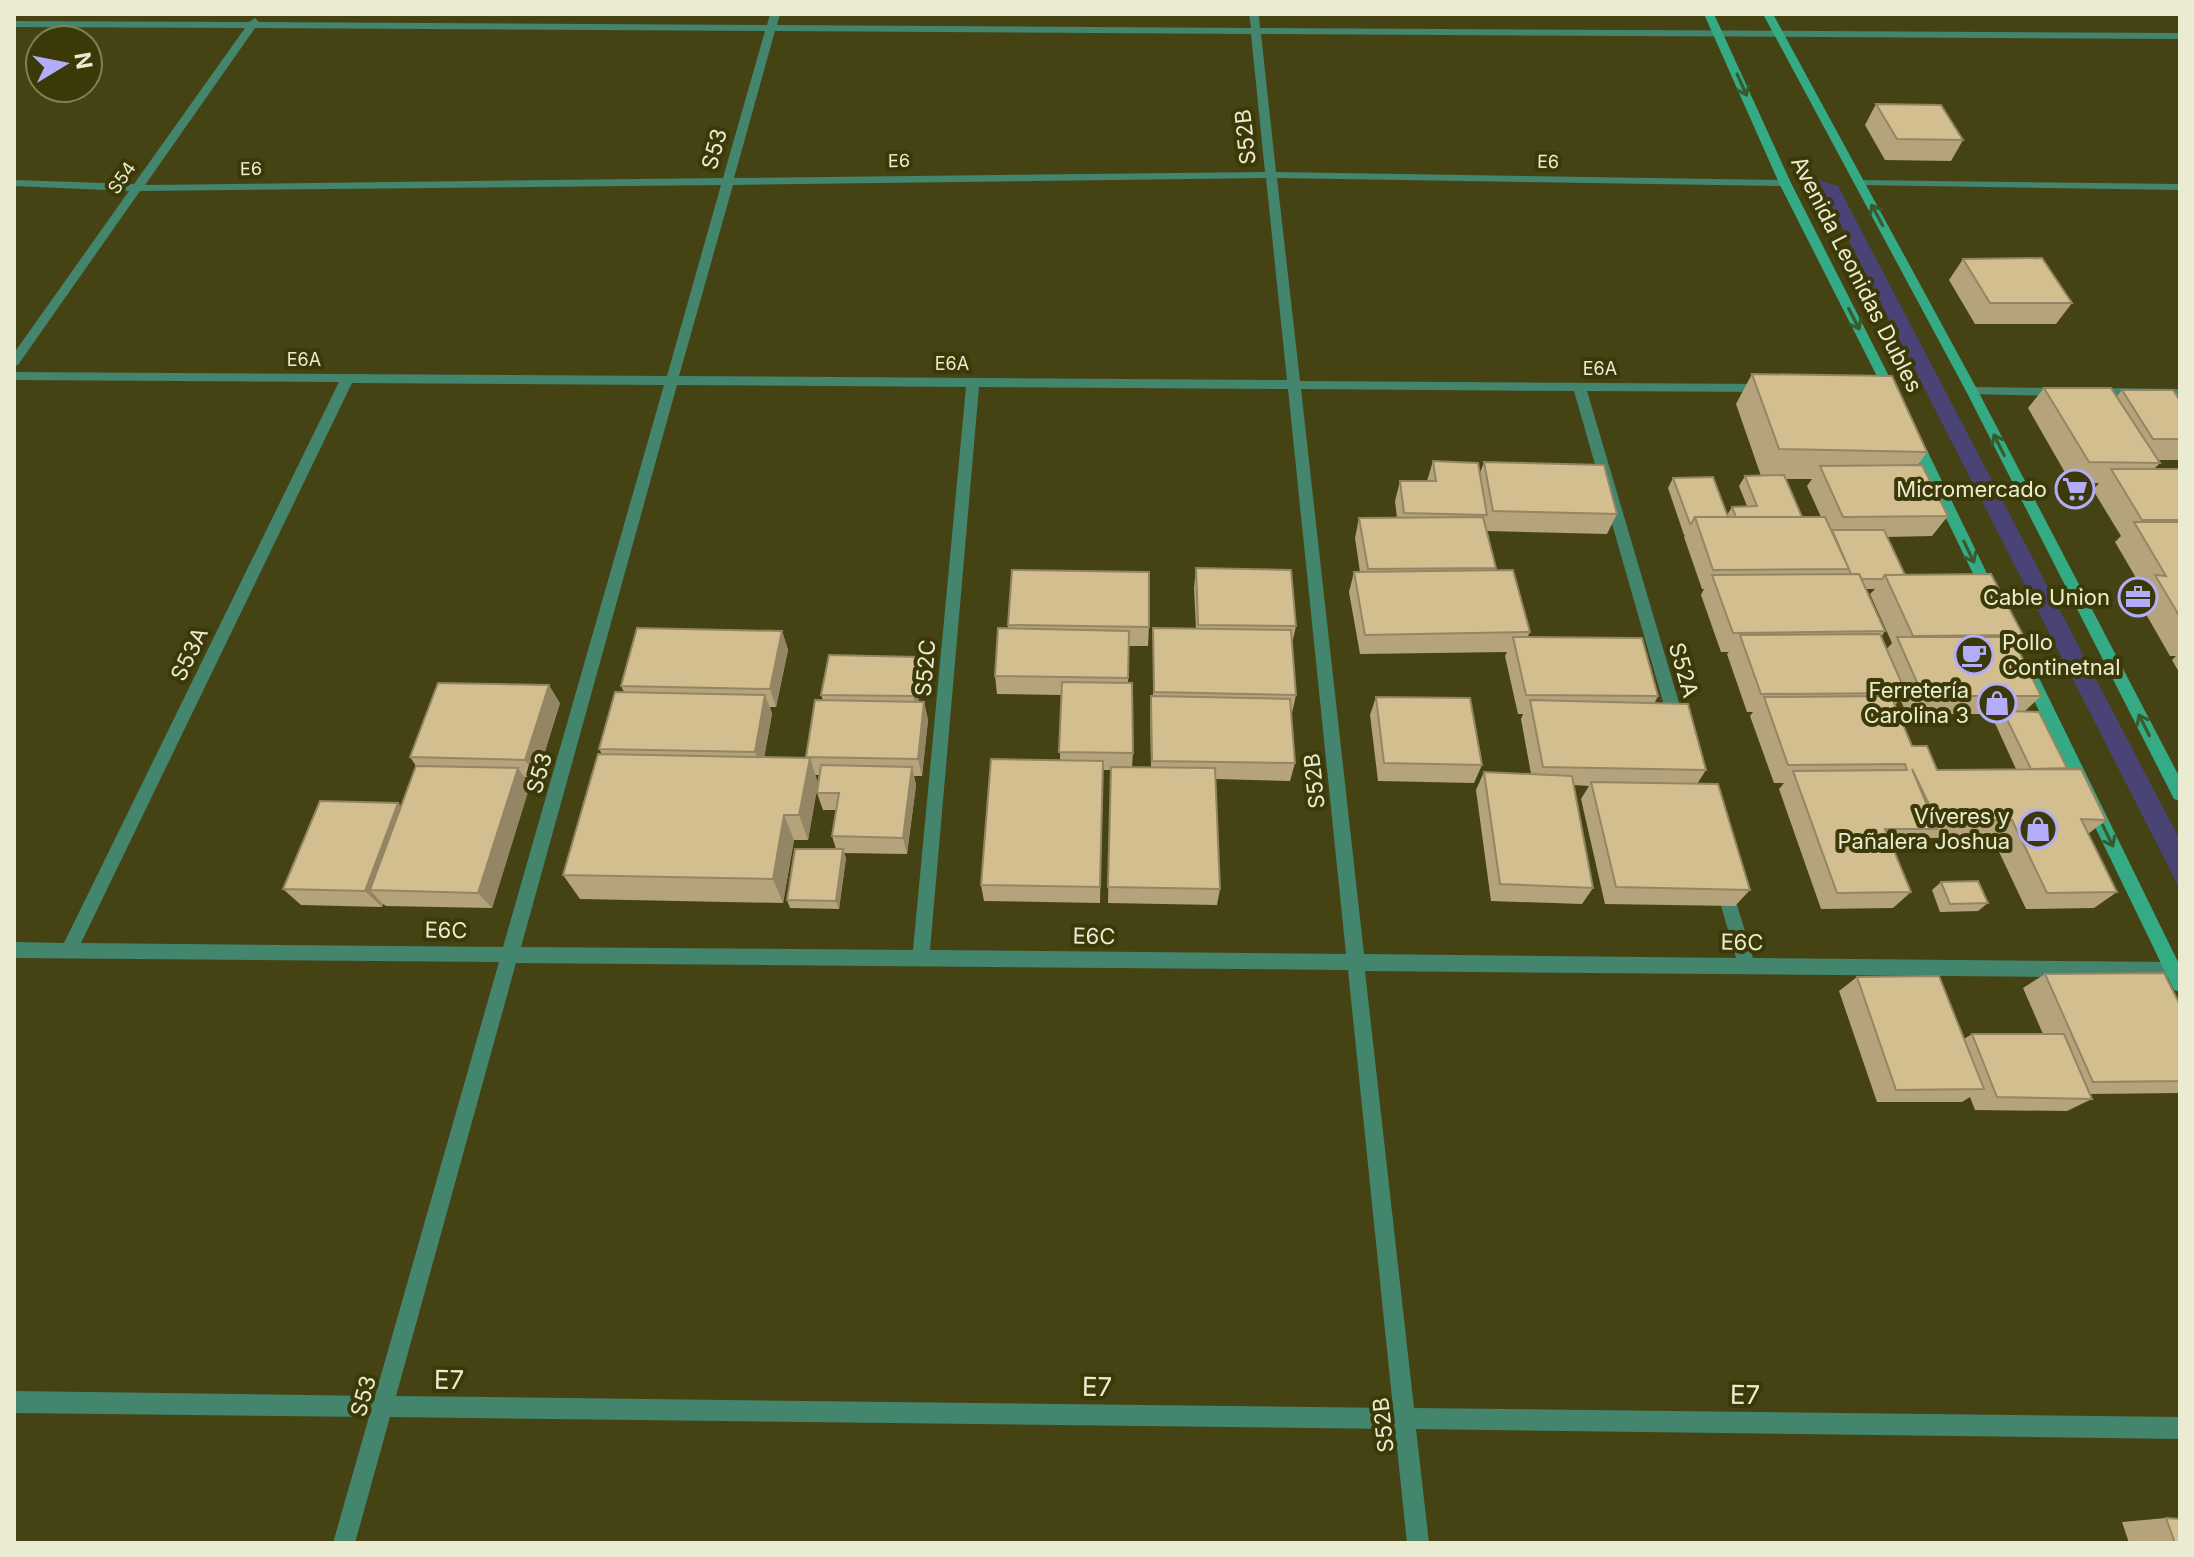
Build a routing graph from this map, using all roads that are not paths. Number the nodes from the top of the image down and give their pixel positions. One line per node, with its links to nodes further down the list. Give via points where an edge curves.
1 (46, 14): 9 (street)
2 (260, 14): 11 (street, S54)
3 (539, 14): 12 (street)
4 (1014, 14): 13 (street)
5 (1709, 14): 14 (main road, Avenida Leonidas Dubles)
6 (1768, 14): 15 (main road, Avenida Leonidas Dubles)
7 (773, 21): 12 (street); 13 (street); 18 (street, S53)
8 (1254, 22): 13 (street); 14 (street); 17 (street, S52B)
9 (37, 24)
10 (104, 24): 11 (street)
11 (252, 25): 12 (street); 23 (street, S54)
12 (533, 26)
13 (1013, 29)
14 (1719, 33): 15 (street); 20 (main road, Avenida Leonidas Dubles, one-way to 20)
15 (1778, 33): 16 (street); 21 (main road, Avenida Leonidas Dubles)
16 (2180, 36)
17 (1272, 175): 18 (street, E6); 20 (street, E6); 29 (street, S52B)
18 (728, 181): 23 (street, E6); 27 (street, S53)
19 (14, 183): 23 (street, E6)
20 (1785, 183): 33 (main road, Avenida Leonidas Dubles, one-way to 33)
21 (1860, 183): 22 (street); 34 (main road, Avenida Leonidas Dubles, one-way to 21)
22 (2180, 187)
23 (137, 188): 24 (street, S54)
24 (14, 362)
25 (14, 376): 26 (street, E6A)
26 (348, 378): 27 (street, E6A); 44 (street, S53A)
27 (672, 380): 28 (street, E6A); 45 (street, S53)
28 (973, 382): 29 (street, E6A); 46 (street, S52C)
29 (1295, 385): 30 (street, E6A); 47 (street, S52B)
30 (1579, 387): 31 (street, E6A); 40 (street, S52A)
31 (1781, 388)
32 (1874, 389): 33 (street)
33 (1890, 389): 36 (main road, Avenida Leonidas Dubles)
34 (1972, 391): 35 (street); 41 (main road, Avenida Leonidas Dubles, one-way to 34)
35 (2180, 393)
36 (1897, 403)
37 (1911, 432): 38 (main road, one-way to 38)
38 (1994, 602)
39 (2021, 658): 49 (main road, one-way to 49)
40 (1681, 738)
41 (2180, 794)
42 (1721, 875): 48 (street)
43 (14, 950): 44 (street, E6C)
44 (69, 950): 45 (street, E6C)
45 (511, 954): 46 (street, E6C); 51 (street, S53)
46 (921, 958): 47 (street, E6C)
47 (1355, 963): 48 (street, E6C); 52 (street, S52B)
48 (1747, 966): 49 (street, E6C)
49 (2177, 977)
50 (14, 1402): 51 (street, E7)
51 (383, 1407): 52 (street, E7); 54 (street, S53)
52 (1404, 1419): 53 (street, E7); 55 (street, S52B)
53 (2180, 1428)
54 (344, 1543)
55 (1418, 1543)

